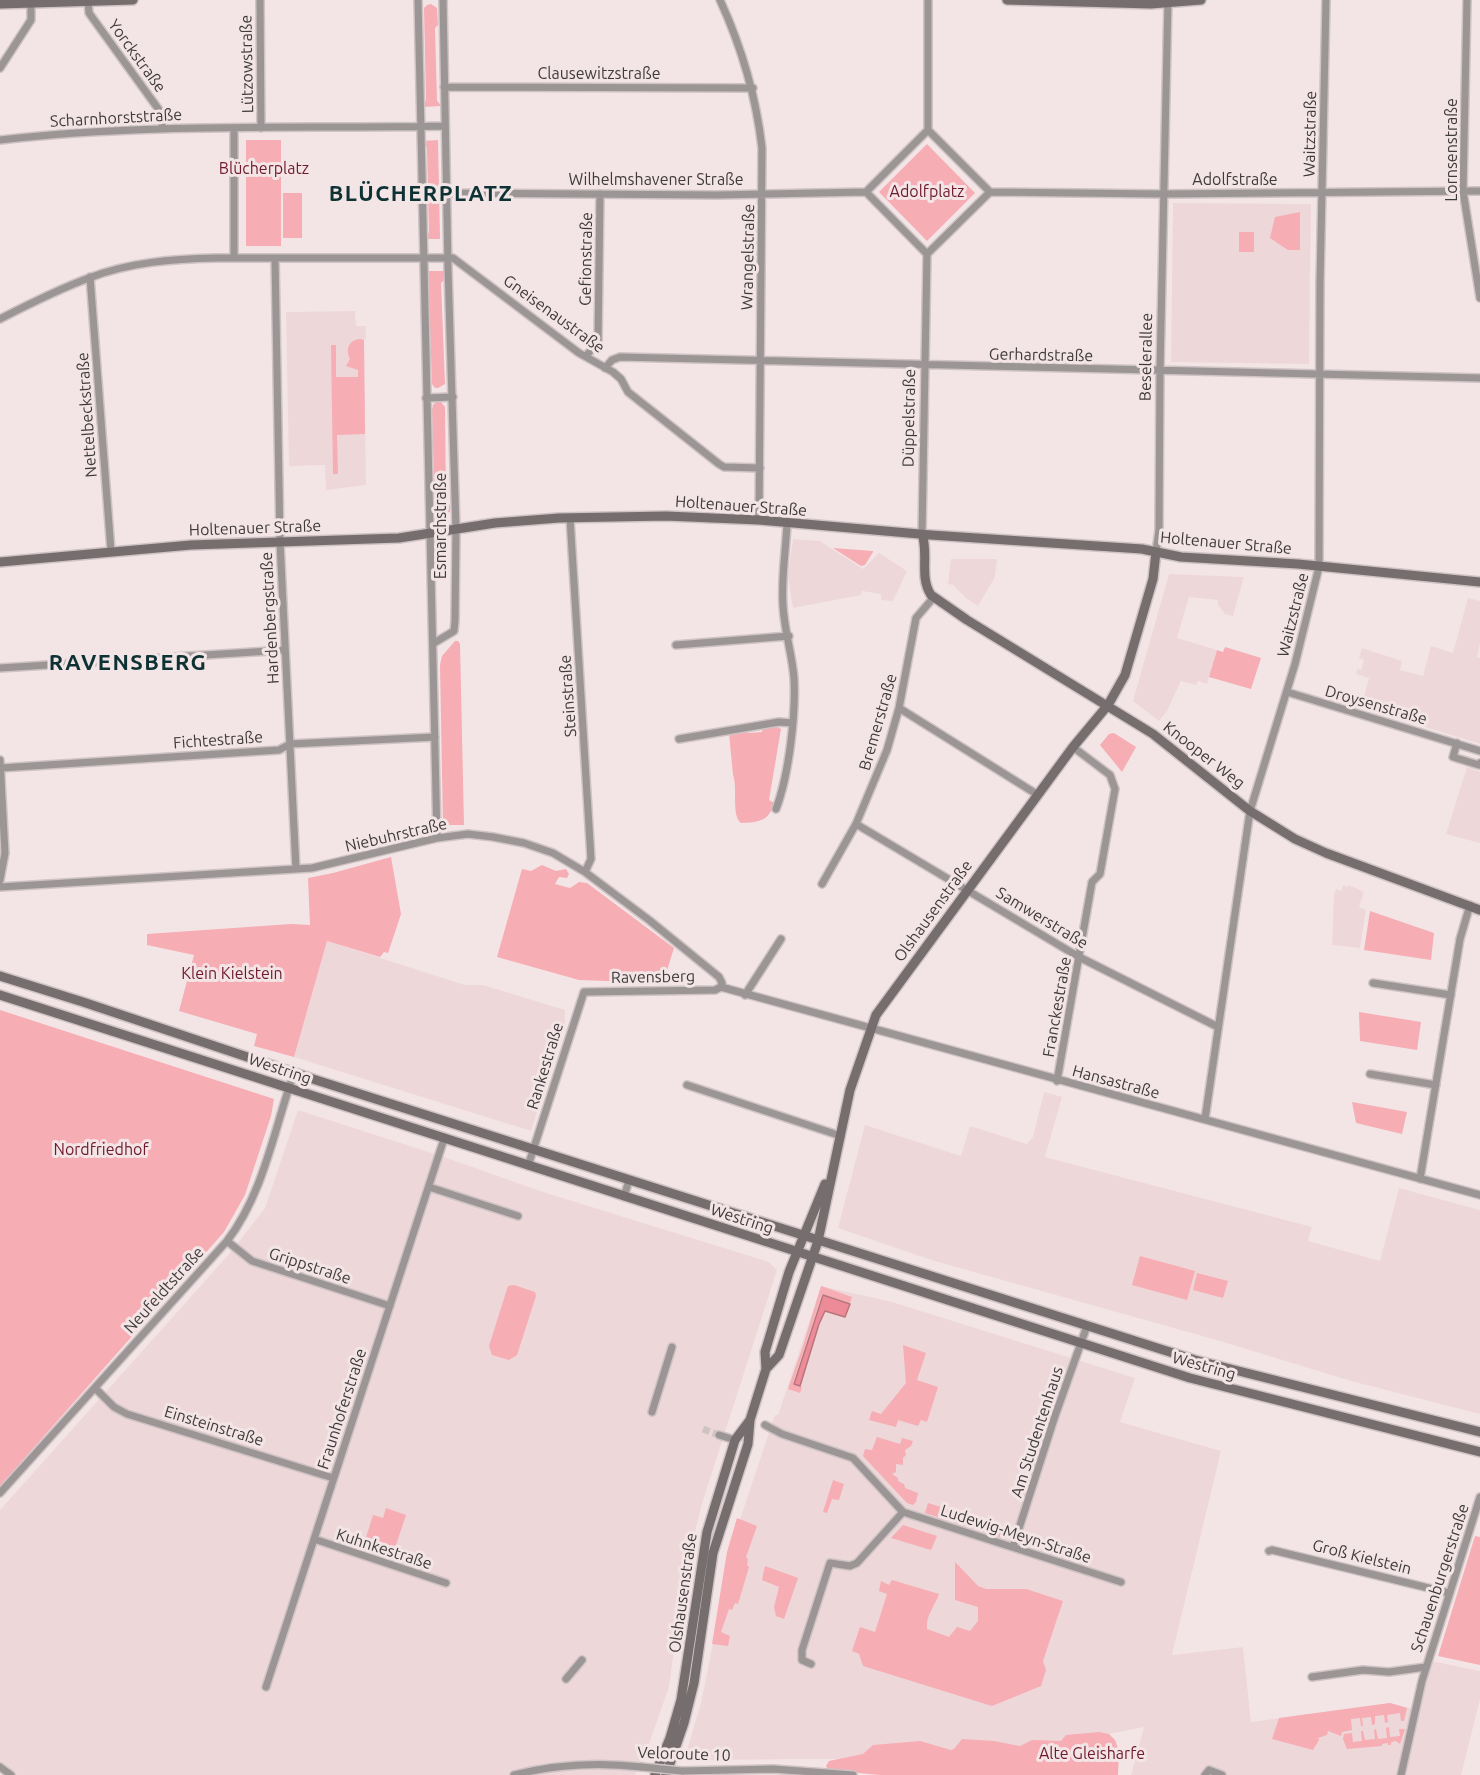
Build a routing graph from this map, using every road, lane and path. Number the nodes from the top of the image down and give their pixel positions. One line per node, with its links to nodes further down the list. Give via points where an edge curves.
1 (133, 0): 13 (main road)
2 (260, 0): 24 (street, Lützowstraße)
3 (417, 0): 21 (street, Esmarchstraße)
4 (443, 0): 18 (street, Esmarchstraße)
5 (720, 0): 19 (street, Wrangelstraße)
6 (928, 0): 25 (street)
7 (1007, 0): 14 (main road)
8 (1201, 0): 14 (main road)
9 (1326, 0): 31 (street, Waitzstraße)
10 (1467, 0): 27 (street, Lornsenstraße)
11 (50, 1): 12 (main road); 15 (main road)
12 (60, 1): 13 (main road)
13 (88, 1): 22 (street, Yorckstraße, via 89,13 162,114)
14 (1168, 2): 35 (street, Beselerallee)
15 (31, 3): 16 (main road); 17 (street, via 31,21)
16 (0, 4)
17 (0, 68)
18 (444, 87): 19 (street, Clausewitzstraße); 20 (street, Esmarchstraße)
19 (753, 88): 33 (street, Wrangelstraße, via 762,148)
20 (445, 126): 21 (street); 32 (street, Esmarchstraße)
21 (420, 127): 24 (street); 40 (street, Esmarchstraße)
22 (162, 128): 23 (street, Scharnhorststraße); 26 (street, Scharnhorststraße)
23 (234, 128): 24 (street); 38 (street)
24 (261, 128)
25 (928, 130): 29 (street); 30 (street)
26 (0, 140)
27 (1463, 191): 28 (street, Adolfstraße); 31 (street, Adolfstraße); 42 (street, Lornsenstraße)
28 (1480, 191)
29 (866, 192): 33 (street, Wilhelmshavener Straße); 36 (street)
30 (990, 192): 35 (street, Adolfstraße); 36 (street)
31 (1322, 192): 35 (street, Adolfstraße); 49 (street, Waitzstraße)
32 (446, 193): 34 (street, Wilhelmshavener Straße); 37 (street, Esmarchstraße)
33 (762, 193): 34 (street, Wilhelmshavener Straße); 45 (street, Wrangelstraße)
34 (600, 194): 44 (street, Gefionstraße, via 598,342)
35 (1163, 194): 48 (street, Beselerallee)
36 (927, 254): 46 (street, Düppelstraße)
37 (447, 257): 40 (street); 44 (street, Gneisenaustraße, via 458,259); 51 (street, Esmarchstraße)
38 (234, 258): 39 (street); 41 (street, via 178,259)
39 (275, 258): 40 (street); 60 (street, Hardenbergstraße)
40 (424, 258): 52 (street, Esmarchstraße)
41 (90, 277): 43 (street); 61 (street, Nettelbeckstraße)
42 (1480, 298)
43 (0, 319)
44 (586, 356): 47 (street, Gneisenaustraße)
45 (760, 361): 46 (street, Gerhardstraße); 47 (street, Gerhardstraße, via 621,357); 53 (street, Wrangelstraße)
46 (925, 365): 48 (street, Gerhardstraße); 59 (street, Düppelstraße)
47 (605, 368): 53 (street, Gneisenaustraße, via 621,380 628,392 719,464)
48 (1160, 371): 49 (street, Gerhardstraße); 62 (street, Beselerallee)
49 (1320, 374): 50 (street, Gerhardstraße); 64 (street, Waitzstraße)
50 (1480, 378)
51 (453, 397): 52 (street); 57 (street, Esmarchstraße)
52 (426, 398): 58 (street, Esmarchstraße)
53 (760, 468): 55 (street, Wrangelstraße)
54 (570, 518): 55 (main road, Holtenauer Straße, via 666,516); 57 (main road, Holtenauer Straße); 91 (street, Steinstraße, via 591,859)
55 (759, 520): 56 (main road, Holtenauer Straße)
56 (787, 523): 59 (main road, Holtenauer Straße); 67 (street, via 782,598)
57 (456, 529): 58 (main road, Holtenauer Straße); 68 (street, Esmarchstraße, via 454,628)
58 (431, 534): 60 (main road, Holtenauer Straße); 68 (street, Esmarchstraße)
59 (926, 535): 62 (main road, Holtenauer Straße); 66 (main road, Düppelstraße, via 925,573)
60 (280, 542): 61 (main road, Holtenauer Straße); 70 (street, Hardenbergstraße)
61 (111, 551): 63 (main road, Holtenauer Straße)
62 (1156, 552): 64 (main road, Holtenauer Straße); 73 (main road, Beselerallee, via 1153,579 1129,666)
63 (0, 562)
64 (1319, 567): 65 (main road, Holtenauer Straße); 72 (street, Waitzstraße)
65 (1480, 582)
66 (929, 589): 73 (main road, Knooper Weg, via 967,620); 74 (street, Bremerstraße, via 916,618)
67 (789, 636): 69 (street); 75 (street, via 794,679)
68 (434, 643): 76 (street, Esmarchstraße)
69 (676, 645)
70 (285, 650): 71 (street); 79 (street, Hardenbergstraße)
71 (0, 668)
72 (1287, 692): 78 (street, Droysenstraße); 87 (street, Waitzstraße)
73 (1108, 705): 80 (main road, Olshausenstraße); 87 (main road, Knooper Weg, via 1153,734)
74 (899, 708): 85 (street); 88 (street, Bremerstraße, via 887,750)
75 (792, 723): 77 (street); 86 (street)
76 (435, 737): 79 (street, Fichtestraße); 89 (street, Esmarchstraße)
77 (679, 739)
78 (1457, 743): 81 (street, Droysenstraße); 83 (street, via 1453,757)
79 (290, 744): 84 (street, Fichtestraße, via 279,750); 90 (street, Hardenbergstraße)
80 (1073, 747): 85 (main road, Olshausenstraße); 99 (street, Franckestraße, via 1110,776 1115,789 1100,874 1092,882)
81 (1480, 751)
82 (0, 760): 84 (street)
83 (1480, 763)
84 (1, 768): 92 (street, via 5,853)
85 (1038, 795): 95 (main road, Olshausenstraße)
86 (776, 809)
87 (1250, 811): 96 (main road, Knooper Weg, via 1326,853); 107 (street, Waitzstraße)
88 (856, 824): 93 (street, Bremerstraße); 95 (street, Samwerstraße)
89 (437, 838): 90 (street, Niebuhrstraße); 91 (street, Niebuhrstraße, via 468,834 524,843 553,853)
90 (296, 870): 94 (street, Niebuhrstraße)
91 (585, 872): 102 (street, Niebuhrstraße, via 719,977)
92 (0, 880)
93 (822, 884)
94 (0, 887)
95 (967, 889): 99 (street, Samwerstraße); 108 (main road, Olshausenstraße, via 888,996)
96 (1470, 905): 97 (main road, Knooper Weg); 106 (street)
97 (1480, 910)
98 (781, 939): 105 (street)
99 (1079, 957): 107 (street, Samwerstraße); 111 (street, Franckestraße)
100 (0, 976): 109 (main road, Westring)
101 (1373, 983): 106 (street)
102 (721, 987): 103 (street, Ravensberg); 105 (street)
103 (584, 992): 118 (street, Rankestraße)
104 (0, 995): 114 (main road, Westring)
105 (744, 995): 108 (street, Hansastraße)
106 (1451, 995): 113 (street)
107 (1218, 1027): 115 (street, Waitzstraße)
108 (871, 1029): 111 (street, Hansastraße); 116 (main road, Olshausenstraße)
109 (294, 1073): 114 (street, Neufeldtstraße); 118 (main road, Westring)
110 (1370, 1074): 113 (street)
111 (1057, 1081): 115 (street, Hansastraße)
112 (687, 1085): 116 (street)
113 (1436, 1085): 121 (street)
114 (289, 1088): 117 (main road, Westring); 129 (street, Neufeldtstraße, via 254,1194 242,1221)
115 (1205, 1119): 121 (street, Hansastraße)
116 (840, 1136): 119 (main road, Olshausenstraße)
117 (444, 1139): 120 (main road, Westring); 123 (street, Fraunhoferstraße)
118 (533, 1149): 120 (street, Rankestraße); 122 (main road, Westring)
119 (834, 1162): 127 (main road, Olshausenstraße); 128 (main road, Olshausenstraße)
120 (528, 1166): 125 (main road, Westring)
121 (1420, 1179): 124 (street, Hansastraße)
122 (629, 1180): 125 (street); 127 (main road, Westring)
123 (429, 1187): 126 (street); 132 (street, Fraunhoferstraße)
124 (1480, 1195)
125 (624, 1197): 130 (main road, Westring)
126 (518, 1216)
127 (804, 1235): 128 (main road, Westring); 130 (main road, Olshausenstraße)
128 (818, 1240): 131 (main road, Olshausenstraße); 133 (main road, Westring)
129 (227, 1241): 132 (street, Grippstraße, via 252,1261); 137 (street, Neufeldtstraße)
130 (798, 1253): 131 (main road, Westring); 136 (main road, Olshausenstraße, via 765,1352)
131 (813, 1258): 134 (main road, Westring); 136 (main road, Olshausenstraße, via 779,1355)
132 (390, 1306): 144 (street, Fraunhoferstraße)
133 (1087, 1326): 134 (street, Am Studentenhaus); 140 (main road, Westring, via 1195,1360)
134 (1081, 1343): 143 (main road, Westring, via 1190,1378); 149 (street, Am Studentenhaus)
135 (672, 1347): 138 (street)
136 (766, 1369): 139 (main road, Olshausenstraße)
137 (95, 1388): 144 (street, Einsteinstraße, via 114,1407 127,1413); 145 (street, Neufeldtstraße)
138 (652, 1412)
139 (750, 1420): 142 (main road, Olshausenstraße); 147 (street, via 853,1458); 164 (main road, Olshausenstraße, via 748,1444 713,1553 694,1683)
140 (1480, 1432)
141 (719, 1435): 142 (street)
142 (735, 1440): 163 (main road, Olshausenstraße, via 705,1541 681,1700)
143 (1480, 1452)
144 (333, 1478): 148 (street, Fraunhoferstraße)
145 (0, 1493)
146 (1480, 1497): 153 (street, Schauenburgerstraße)
147 (903, 1512): 149 (street, Ludewig-Meyn-Straße); 155 (street, via 856,1563 830,1563 802,1650 802,1660)
148 (314, 1539): 152 (street, Kuhnkestraße); 159 (street, Fraunhoferstraße)
149 (1013, 1547): 151 (street, Ludewig-Meyn-Straße)
150 (1269, 1551): 153 (street, Groß Kielstein)
151 (1121, 1582)
152 (446, 1583)
153 (1449, 1593): 156 (street, Schauenburgerstraße)
154 (582, 1660): 158 (street)
155 (811, 1664)
156 (1426, 1667): 157 (street, Schauenburgerstraße); 168 (street, Schauenburgerstraße)
157 (1312, 1677)
158 (566, 1679)
159 (266, 1687)
160 (0, 1767): 161 (street)
161 (11, 1775)
162 (514, 1775): 165 (street, Veloroute 10, bridge, via 543,1768 612,1764)
163 (655, 1775)
164 (666, 1775)
165 (853, 1775)
166 (1205, 1775): 167 (street, via 1209,1770)
167 (1222, 1775)
168 (1401, 1775)

